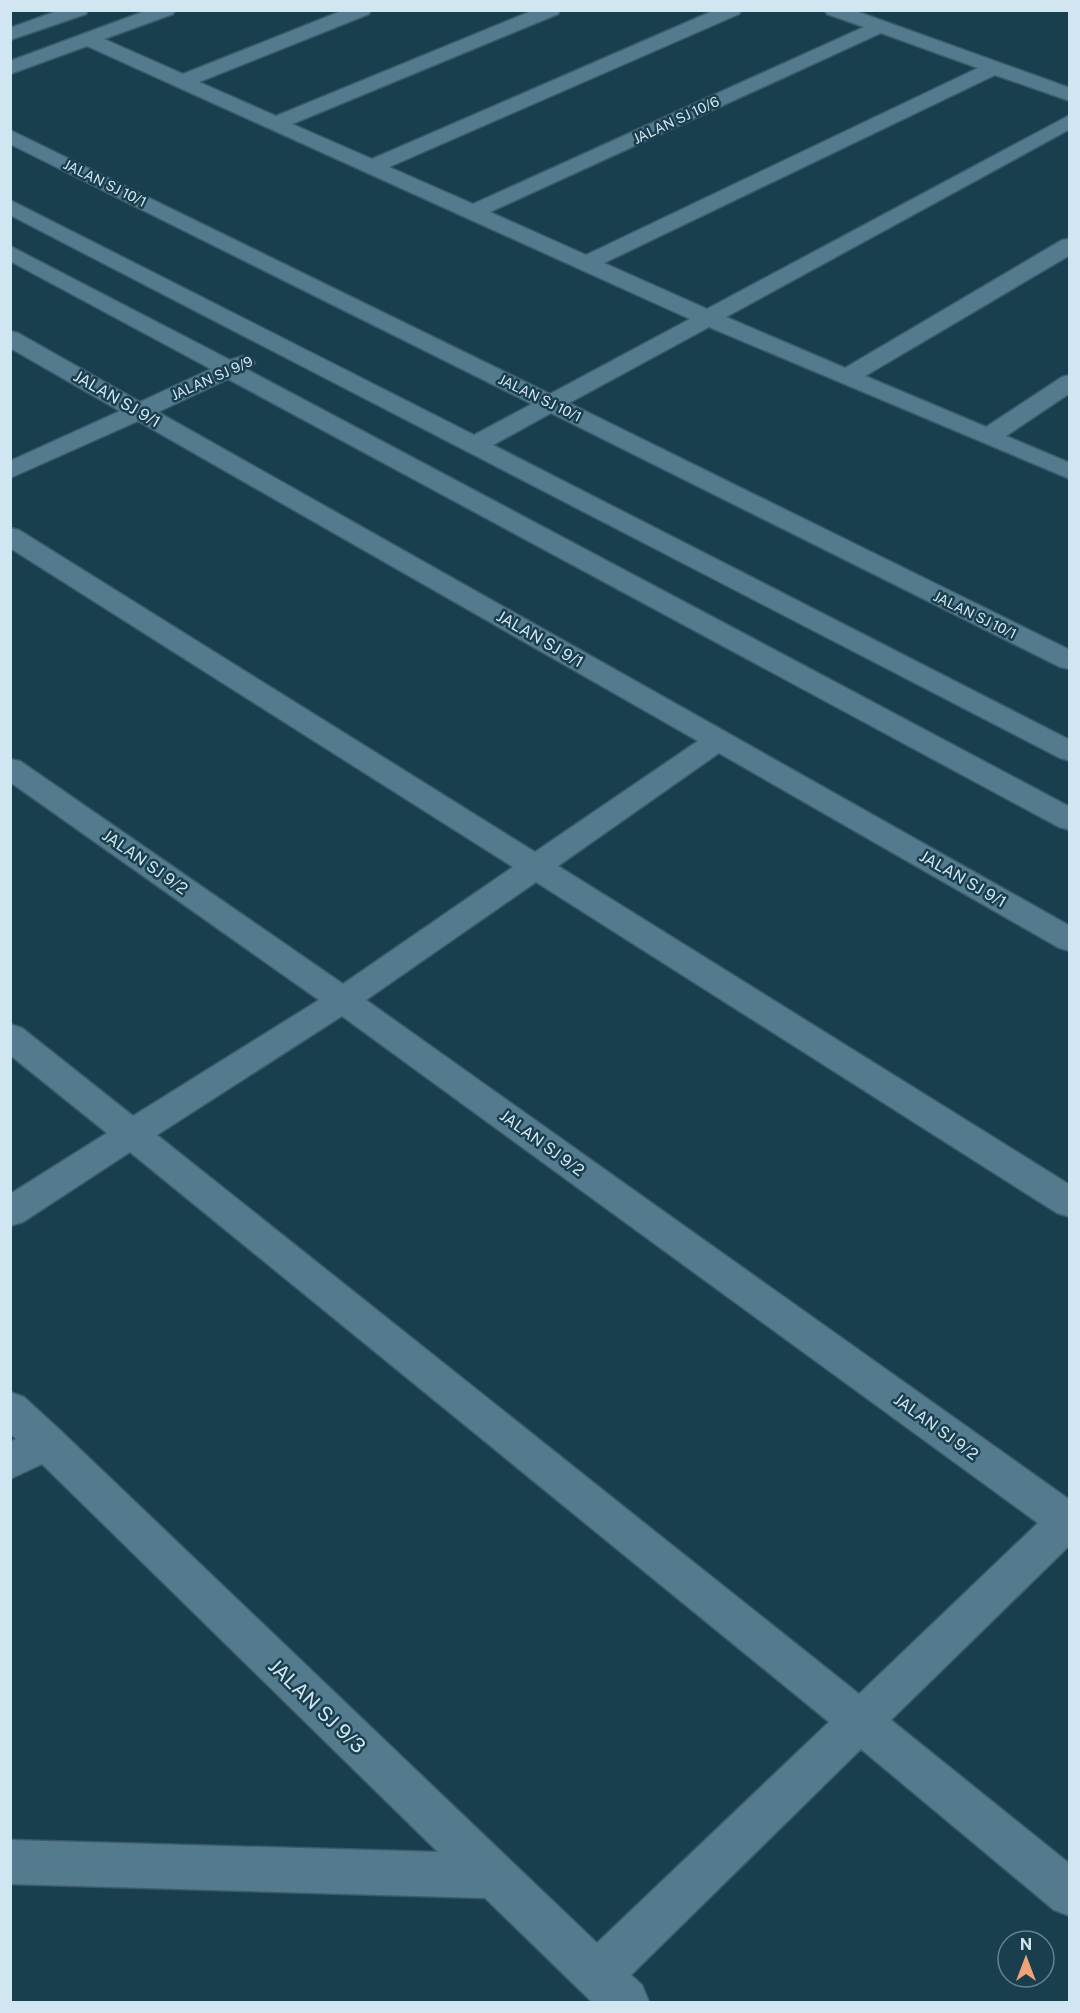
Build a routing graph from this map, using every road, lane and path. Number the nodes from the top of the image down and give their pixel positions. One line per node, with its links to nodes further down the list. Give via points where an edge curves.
1 (79, 10): 8 (street)
2 (166, 10): 9 (street)
3 (362, 10): 12 (street)
4 (551, 10): 15 (street)
5 (732, 10): 17 (street)
6 (834, 10): 7 (street)
7 (880, 27): 10 (street); 19 (street, JALAN SJ 10/6)
8 (10, 34)
9 (88, 39): 11 (street); 12 (street)
10 (996, 67): 13 (street); 22 (street)
11 (10, 68)
12 (181, 82): 15 (street)
13 (1070, 95)
14 (1070, 122): 23 (street)
15 (274, 124): 17 (street)
16 (10, 136): 29 (street, JALAN SJ 10/1)
17 (370, 168): 19 (street)
18 (10, 206): 25 (street)
19 (471, 213): 22 (street)
20 (1070, 245): 27 (street)
21 (10, 252): 26 (street)
22 (585, 264): 23 (street)
23 (705, 317): 27 (street); 29 (street)
24 (10, 338): 30 (street, JALAN SJ 9/1)
25 (284, 346): 26 (street, JALAN SJ 9/9); 32 (street)
26 (229, 369): 30 (street, JALAN SJ 9/9); 40 (street)
27 (847, 378): 31 (street)
28 (1070, 382): 31 (street)
29 (550, 403): 32 (street); 36 (street, JALAN SJ 10/1)
30 (139, 411): 33 (street, JALAN SJ 9/9); 37 (street, JALAN SJ 9/1)
31 (988, 438): 34 (street)
32 (474, 445): 38 (street)
33 (10, 471)
34 (1070, 472)
35 (10, 536): 41 (street)
36 (1070, 661)
37 (719, 740): 41 (street); 42 (street, JALAN SJ 9/1)
38 (1070, 752)
39 (10, 768): 43 (street, JALAN SJ 9/2)
40 (1070, 820)
41 (536, 866): 43 (street); 46 (street)
42 (1070, 940)
43 (343, 1000): 45 (street); 50 (street, JALAN SJ 9/2)
44 (10, 1036): 45 (street)
45 (131, 1136): 47 (street); 51 (street)
46 (1070, 1203)
47 (10, 1212)
48 (10, 1407): 49 (street, JALAN SJ 9/3)
49 (28, 1452): 53 (street, JALAN SJ 9/3)
50 (1068, 1520): 51 (street)
51 (861, 1722): 54 (street); 55 (street)
52 (10, 1862): 53 (street)
53 (495, 1876): 55 (street, JALAN SJ 9/3)
54 (1070, 1894)
55 (611, 1989)

